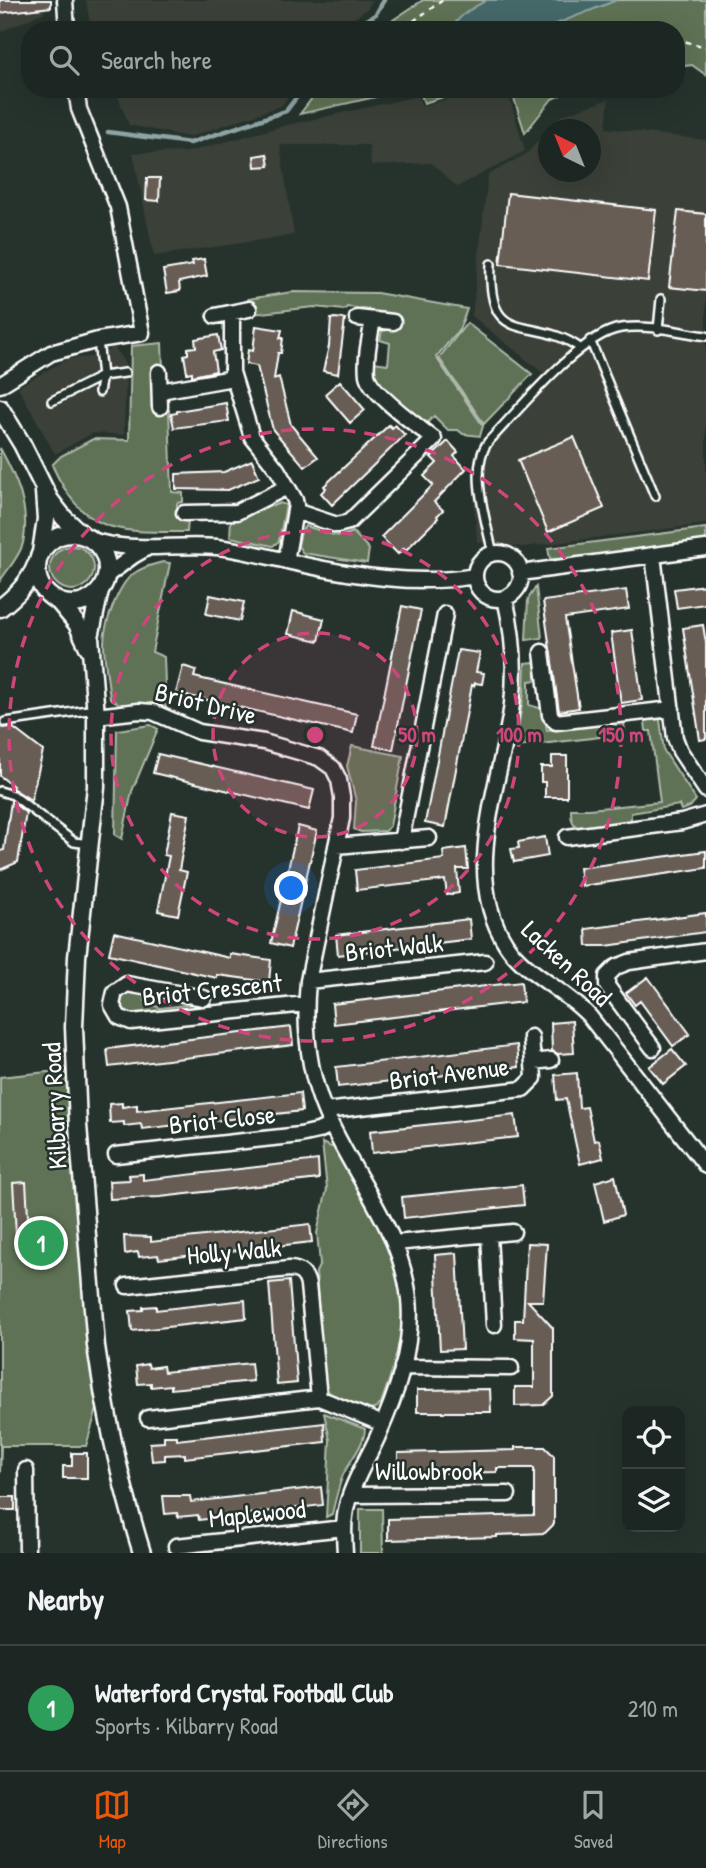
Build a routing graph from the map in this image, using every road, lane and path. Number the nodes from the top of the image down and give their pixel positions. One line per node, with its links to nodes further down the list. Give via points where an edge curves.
1 (65, 0): 3 (street)
2 (443, 0): 4 (path)
3 (66, 21)
4 (413, 21)
5 (685, 41): 6 (path)
6 (706, 47)
7 (77, 98): 18 (street, via 118,207 142,333)
8 (491, 264): 20 (lane, via 491,295 499,315 513,325 562,338)
9 (661, 299): 16 (lane)
10 (249, 309): 11 (street)
11 (232, 313): 12 (street); 24 (street)
12 (215, 316)
13 (357, 318): 14 (street)
14 (373, 320): 15 (street); 34 (street, via 369,381 434,439 349,522 337,525)
15 (393, 322)
16 (659, 330): 17 (lane); 19 (lane, via 619,328)
17 (706, 336)
18 (98, 340): 23 (lane); 25 (street, via 51,353)
19 (590, 340): 20 (lane); 33 (lane)
20 (580, 348): 39 (lane, via 482,452 478,472)
21 (159, 372): 26 (street)
22 (125, 373): 23 (lane)
23 (102, 376): 27 (lane); 28 (lane)
24 (233, 378): 26 (street); 31 (street, via 252,437)
25 (0, 384)
26 (160, 391): 29 (street)
27 (99, 392)
28 (52, 401)
29 (160, 407)
30 (0, 408): 32 (street)
31 (287, 486): 34 (street); 35 (street, via 237,512)
32 (44, 490): 36 (street, via 64,518); 41 (street, via 46,519)
33 (655, 496)
34 (295, 511): 42 (street)
35 (184, 513)
36 (87, 538): 37 (street, via 108,545); 41 (street, via 62,535 48,543); 45 (street, via 106,560)
37 (159, 546): 42 (street, via 219,548); 45 (street, via 133,556)
38 (706, 548): 40 (street)
39 (493, 554): 43 (street, via 509,556); 44 (street, via 479,564)
40 (653, 555): 43 (street); 52 (street)
41 (39, 557): 47 (street, via 38,581); 48 (street, via 26,583)
42 (286, 561): 44 (street, via 391,577)
43 (520, 573): 46 (street, via 515,591)
44 (475, 576): 46 (street, via 485,595)
45 (103, 583): 47 (street, via 94,596 79,603); 51 (street, Kilbarry Road, via 91,622)
46 (505, 598): 74 (street, Lacken Road, via 512,634 512,702 485,855 496,926 515,955 590,1017)
47 (54, 599): 48 (street, via 30,597); 51 (street, Kilbarry Road, via 77,624)
48 (0, 608)
49 (445, 614): 60 (street)
50 (542, 652): 52 (street, via 551,717 556,722)
51 (90, 653): 53 (street, Kilbarry Road)
52 (671, 709): 55 (street, via 678,748)
53 (96, 713): 54 (lane); 61 (street, Kilbarry Road); 62 (street, Briot Drive, via 153,712 199,732 279,746 325,761 336,773 342,797)
54 (5, 722)
55 (706, 790)
56 (0, 791): 61 (lane, via 13,795 74,842)
57 (706, 815): 58 (street)
58 (567, 837)
59 (429, 838): 60 (street)
60 (401, 841): 62 (street)
61 (91, 844): 91 (street, Kilbarry Road, via 75,993 77,1113 102,1389 116,1464)
62 (336, 846): 65 (street, Briot Drive)
63 (706, 951): 69 (street, via 629,962 607,976 607,986)
64 (485, 962): 65 (street, Briot Walk)
65 (308, 981): 67 (street, Briot Drive)
66 (204, 998): 67 (street, Briot Crescent, via 127,984 115,992 112,1005 118,1017 131,1022)
67 (306, 1004): 72 (street, Briot Drive, via 311,1062)
68 (531, 1037): 71 (street, Briot Avenue)
69 (653, 1048)
70 (551, 1060): 71 (street)
71 (533, 1062): 72 (street, Briot Avenue, via 533,1080 520,1090)
72 (328, 1118): 73 (street, Briot Close, via 318,1131 300,1135); 77 (street, Briot Drive)
73 (116, 1155)
74 (706, 1166)
75 (513, 1232): 76 (street)
76 (489, 1235): 77 (street); 79 (street)
77 (395, 1243): 80 (street, Briot Drive, via 409,1304)
78 (127, 1286): 82 (street, Holly Walk, via 298,1270 308,1285)
79 (494, 1325)
80 (402, 1367): 81 (street); 84 (street, Briot Drive)
81 (510, 1368)
82 (319, 1398): 83 (street); 84 (street)
83 (148, 1418)
84 (383, 1424): 87 (street, Briot Drive)
85 (26, 1469): 90 (street)
86 (508, 1494): 87 (street, Willowbrook)
87 (350, 1495): 88 (street, Briot Drive)
88 (344, 1528): 89 (street, Maplewood); 92 (street, Briot Drive)
89 (176, 1546)
90 (27, 1553)
91 (142, 1553)
92 (345, 1553)

